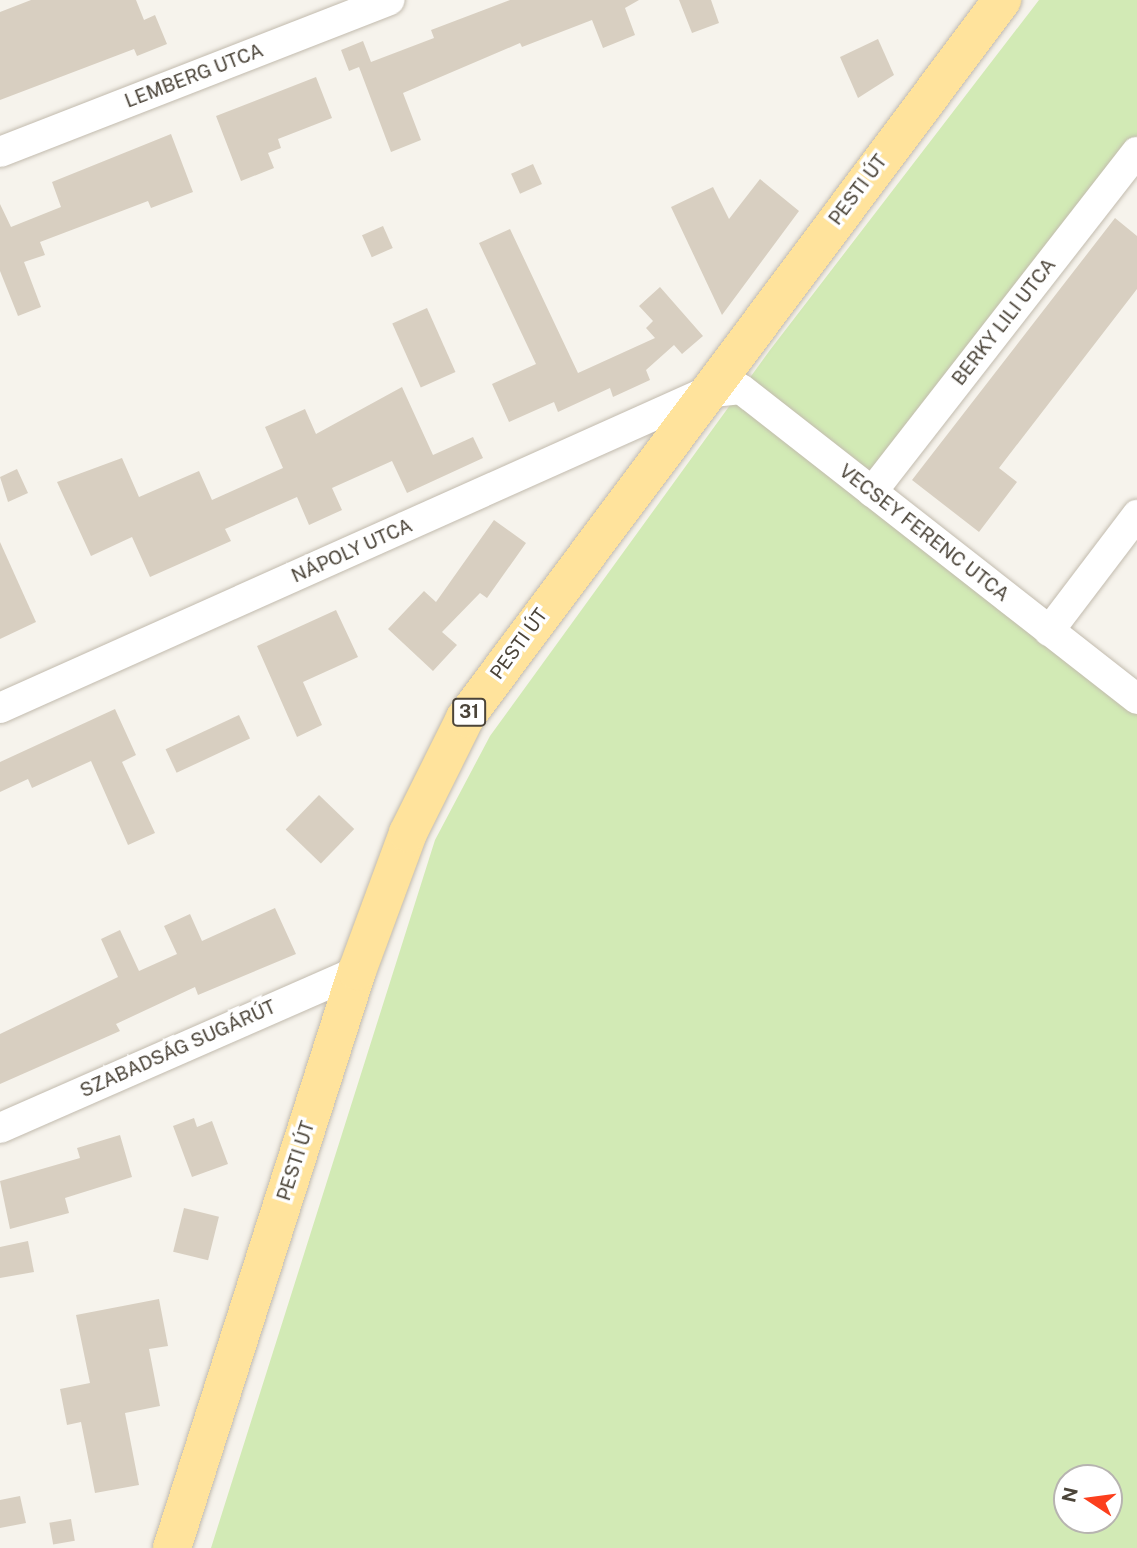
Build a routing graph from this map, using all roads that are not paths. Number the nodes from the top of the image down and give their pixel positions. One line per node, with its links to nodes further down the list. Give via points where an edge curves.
1 (389, 0): 3 (street, LEMBERG UTCA)
2 (1002, 0): 5 (main road, PESTI ÚT / 31)
3 (0, 152)
4 (1137, 152): 6 (street, BERKY LILI UTCA)
5 (704, 393): 6 (street, VECSEY FERENC UTCA, via 741,389); 10 (street, NÁPOLY UTCA); 11 (main road, PESTI ÚT / 31, via 464,719 408,833)
6 (872, 492): 8 (street, VECSEY FERENC UTCA)
7 (1137, 515): 8 (street)
8 (1049, 631): 9 (street, VECSEY FERENC UTCA)
9 (1137, 699)
10 (0, 708)
11 (357, 971): 12 (street, SZABADSÁG SUGÁRÚT); 13 (main road, PESTI ÚT / 31)
12 (0, 1128)
13 (172, 1548)

